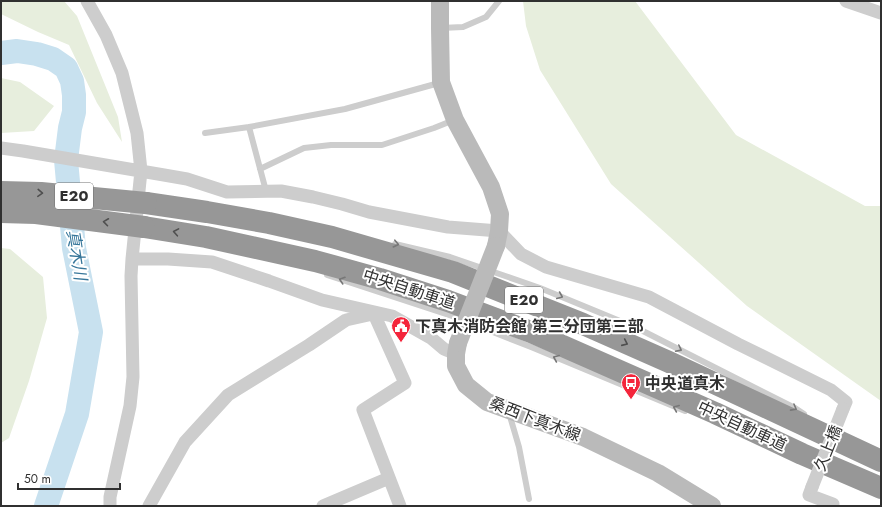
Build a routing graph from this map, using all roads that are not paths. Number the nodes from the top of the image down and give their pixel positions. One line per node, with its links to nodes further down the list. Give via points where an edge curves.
1 (87, 1): 13 (street, via 106,35 122,74 137,133)
2 (440, 1): 6 (main road)
3 (499, 1): 6 (lane, via 486,18 463,27)
4 (846, 1): 5 (street)
5 (881, 13)
6 (440, 28): 7 (main road)
7 (441, 82): 8 (main road); 9 (lane, via 345,109)
8 (455, 120): 12 (lane, via 382,145 304,148); 20 (main road, via 491,187 500,214)
9 (249, 127): 10 (lane); 12 (lane)
10 (205, 133)
11 (1, 148): 13 (street)
12 (260, 169): 14 (lane)
13 (142, 171): 14 (street, via 187,179 227,192); 23 (street)
14 (266, 191): 20 (street, via 313,197 369,212)
15 (1, 192): 17 (highway, 中央自動車道 / E20, one-way to 17, bridge, via 41,193 146,203)
16 (1, 212): 19 (highway, 中央自動車道 / E20, one-way to 16, bridge, via 36,213)
17 (206, 212): 18 (lane); 32 (highway, 中央自動車道 / E20, one-way to 32, via 332,237 453,272 669,362)
18 (262, 215)
19 (206, 237): 22 (lane); 34 (highway, 中央自動車道 / E20, via 315,261 456,304 531,332)
20 (497, 238): 26 (main road, bridge); 41 (street, 久上橋, bridge, via 546,267 649,297 831,390 846,402 808,495 833,504)
21 (391, 243): 29 (lane, one-way to 29, via 450,257 547,291 637,328)
22 (272, 258)
23 (132, 259): 25 (street, via 212,262 322,300); 36 (street, via 130,276 133,377 130,406)
24 (323, 274): 28 (lane, one-way to 24, via 455,317)
25 (376, 314): 26 (street, via 392,316 444,349); 33 (street, via 405,383 363,410); 37 (street, via 346,320 228,395 185,442)
26 (457, 348): 27 (main road, 桑西下真木線, via 456,366 466,385 487,402)
27 (508, 409): 35 (lane); 40 (main road, 桑西下真木線, via 590,440 658,473)
28 (688, 413)
29 (808, 416)
30 (827, 428): 32 (lane)
31 (753, 438): 34 (lane)
32 (876, 459)
33 (389, 478): 38 (street); 39 (street)
34 (875, 485)
35 (529, 499)
36 (110, 506)
37 (149, 506)
38 (323, 506)
39 (400, 506)
40 (712, 506)
41 (830, 506)

